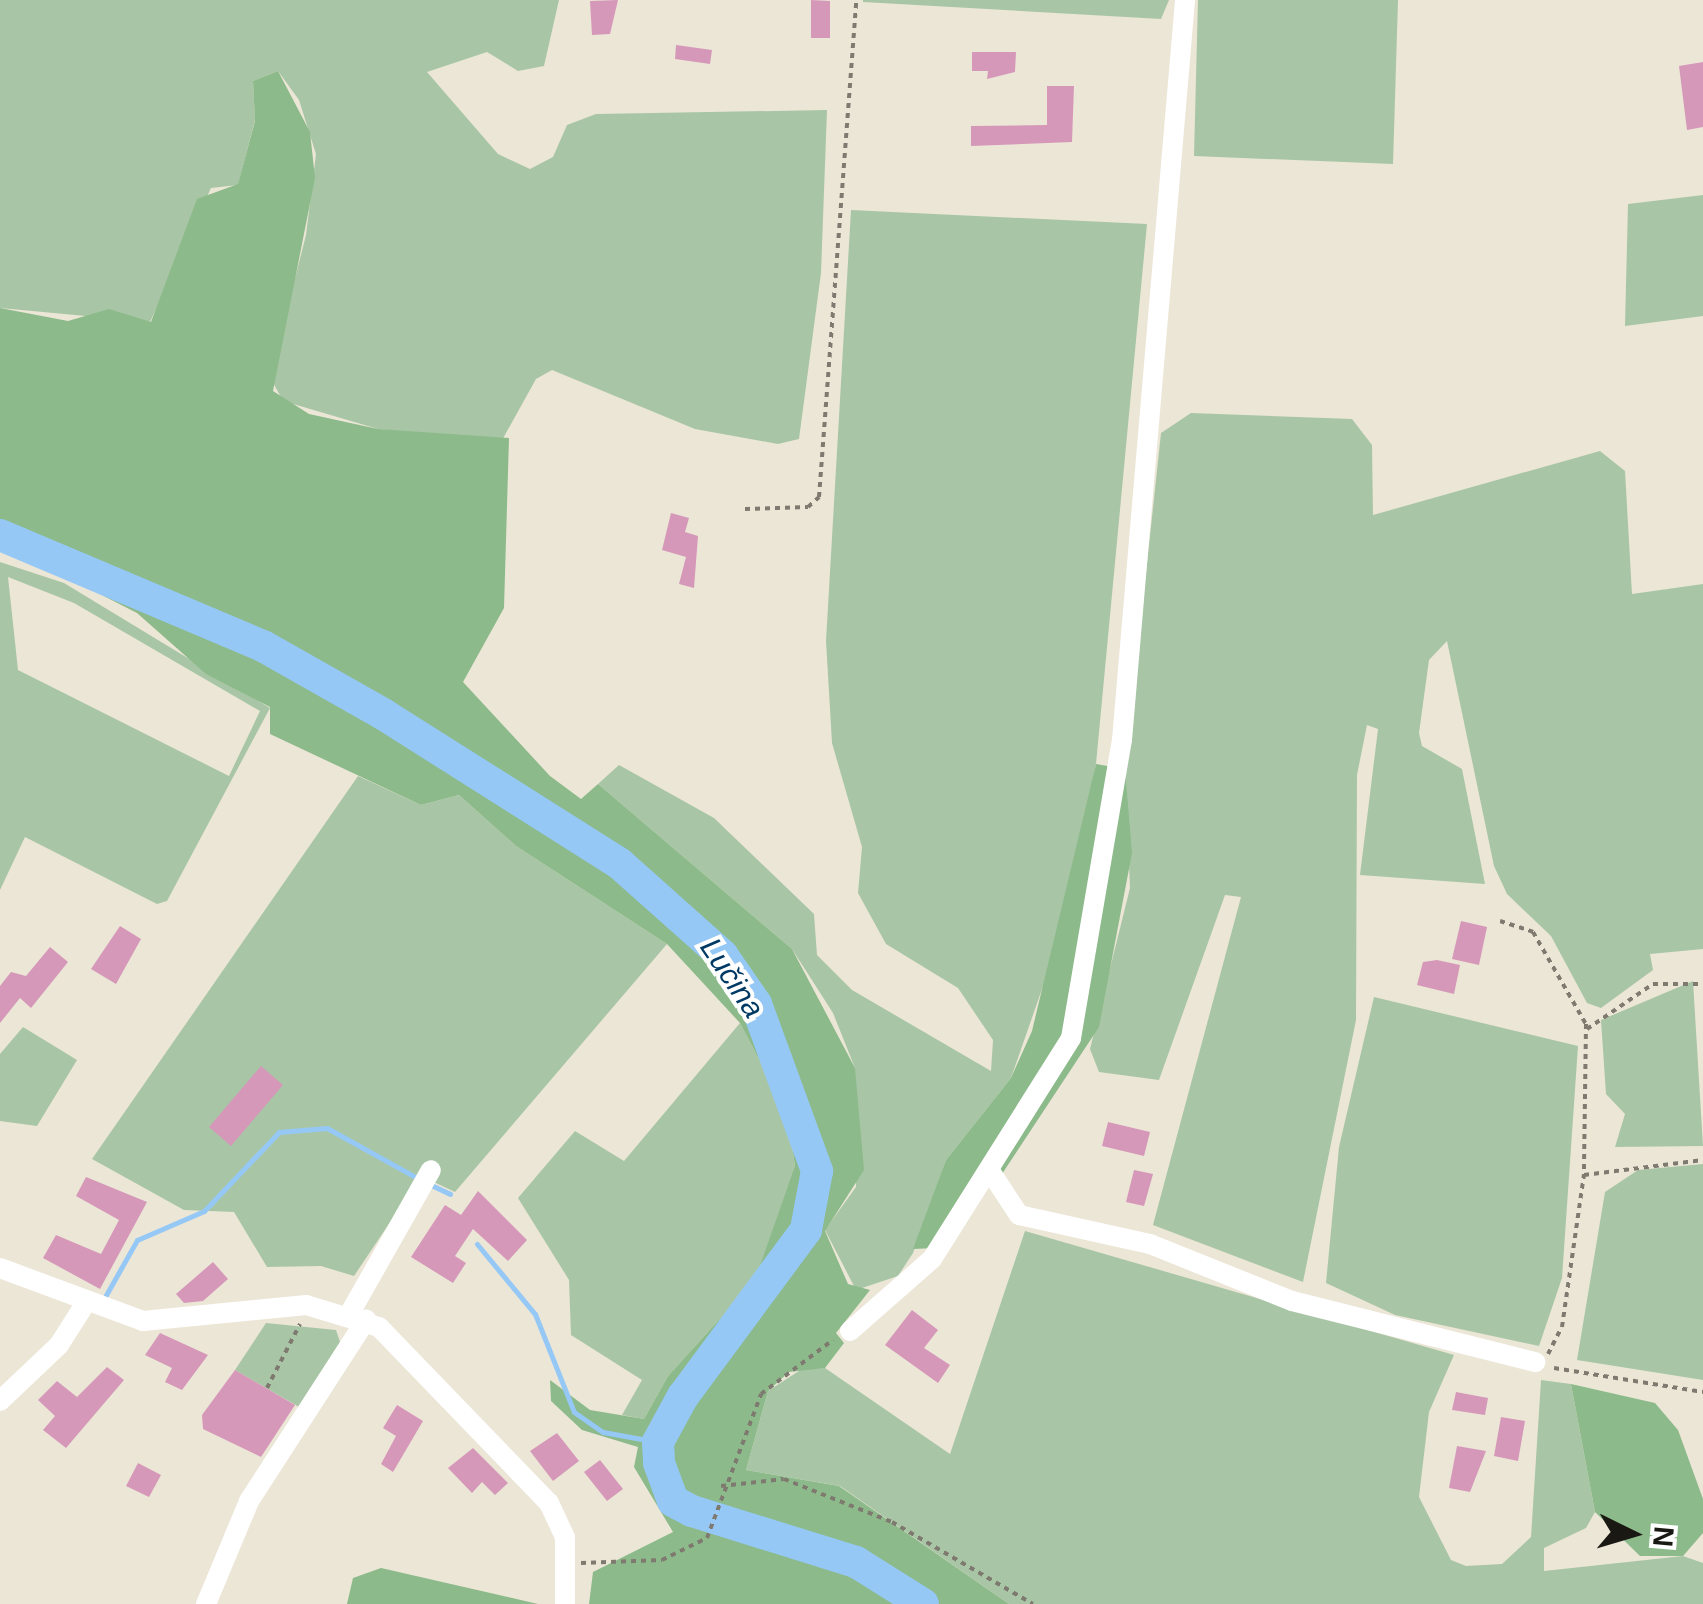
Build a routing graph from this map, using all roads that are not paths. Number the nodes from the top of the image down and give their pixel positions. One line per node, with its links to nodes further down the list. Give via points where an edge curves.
1 (1185, 0): 2 (street, via 1122,740 1089,957 1054,1079)
2 (992, 1174): 7 (street, via 932,1259); 8 (street, via 1018,1215 1150,1244 1292,1301)
3 (426, 1180): 6 (street)
4 (0, 1268): 5 (street)
5 (85, 1304): 6 (street, via 172,1323 306,1305); 9 (street, via 59,1344)
6 (358, 1317): 10 (street, via 248,1501); 11 (street, via 404,1346 549,1503 569,1564)
7 (850, 1330)
8 (1535, 1362)
9 (0, 1401)
10 (206, 1604)
11 (565, 1604)

